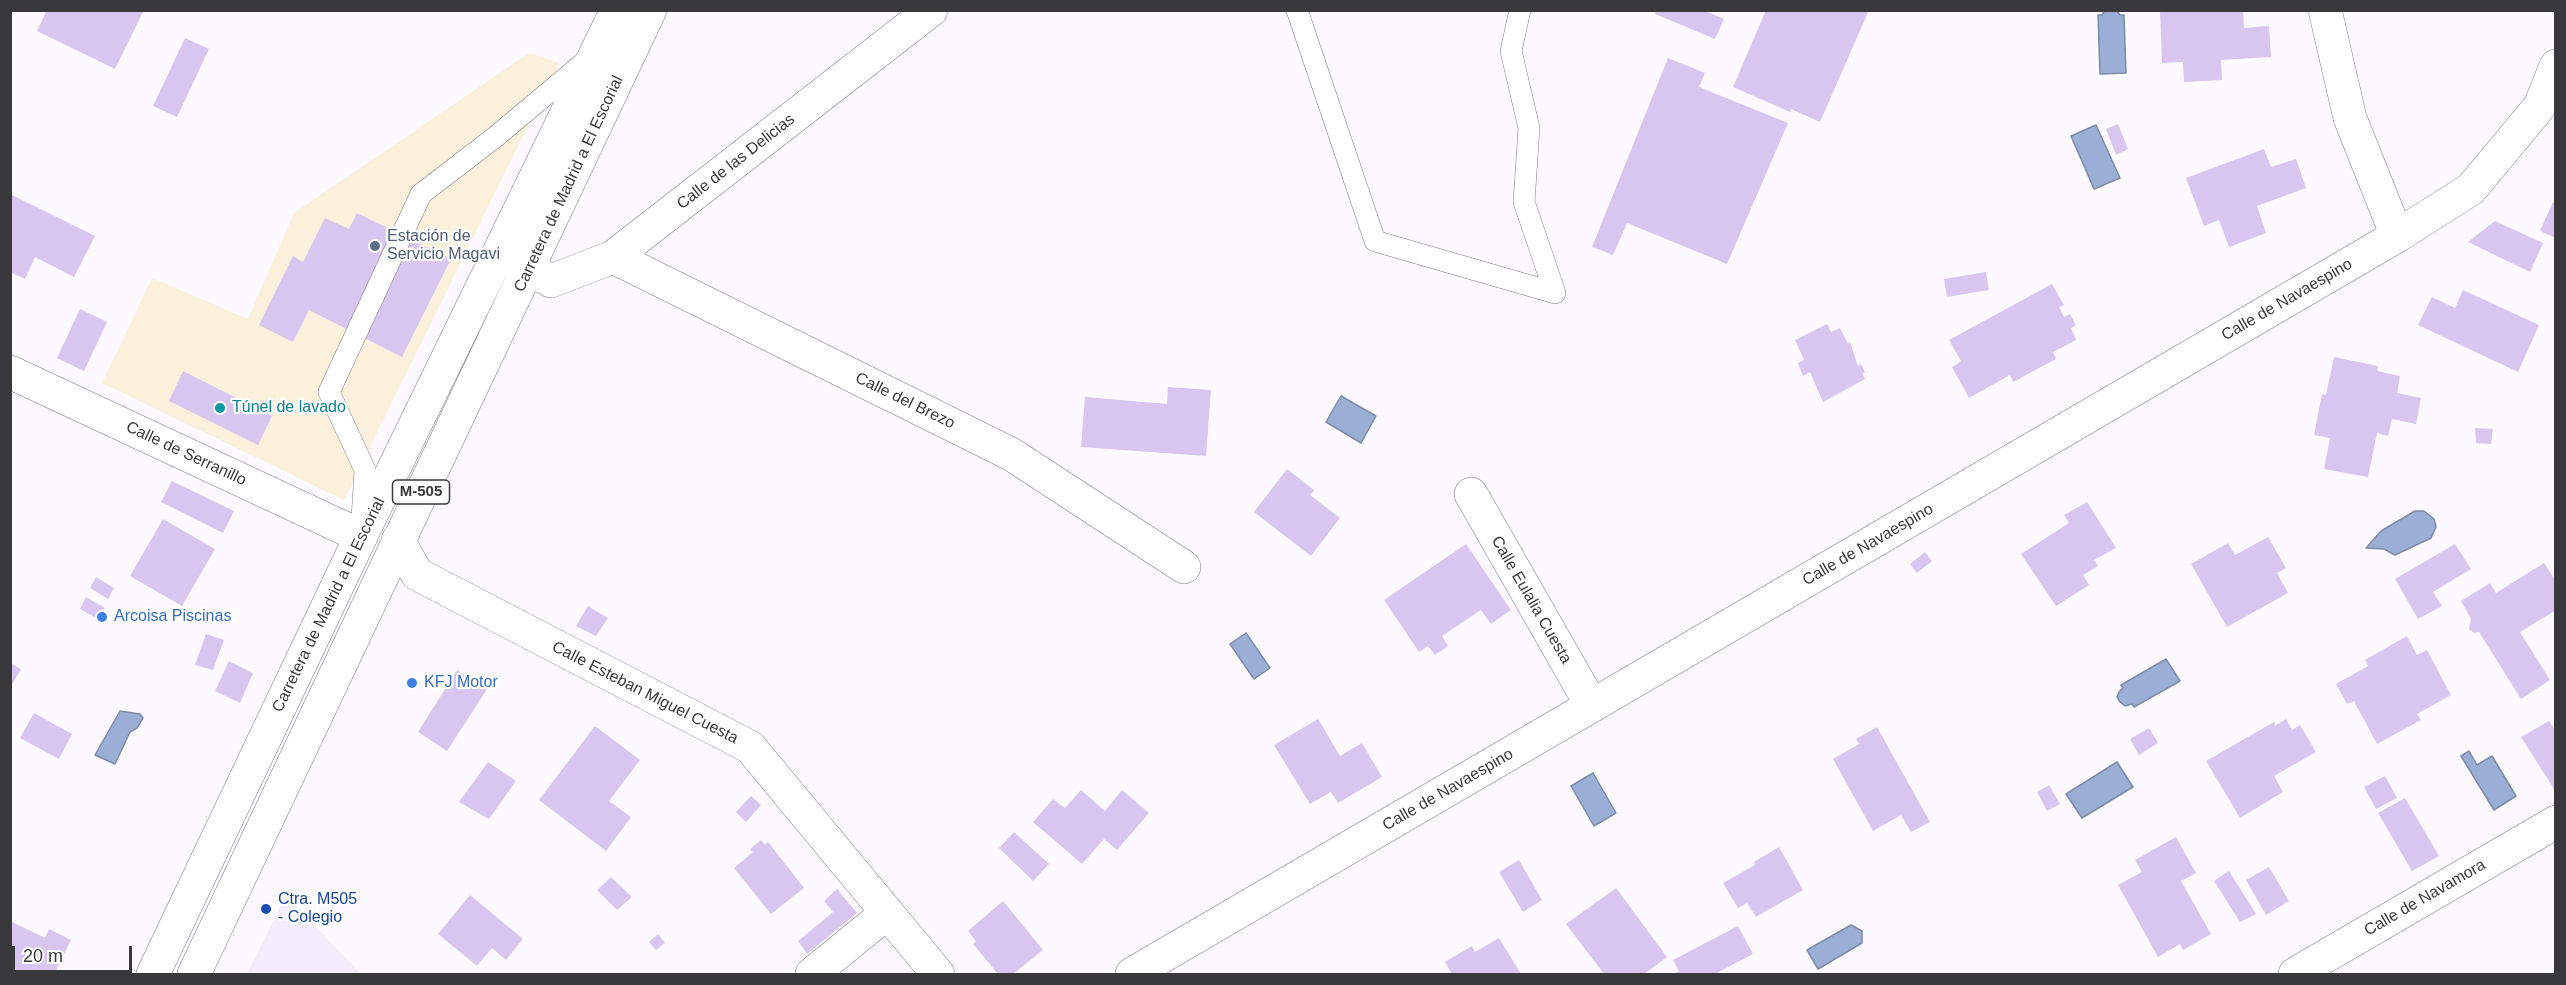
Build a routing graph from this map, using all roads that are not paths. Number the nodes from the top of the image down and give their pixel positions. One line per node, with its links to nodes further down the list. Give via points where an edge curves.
1 (617, 10): 7 (main road, Carretera de Madrid a El Escorial / M-505)
2 (650, 10): 11 (main road, Carretera de Madrid a El Escorial / M-505)
3 (931, 10): 10 (main road, Calle de las Delicias)
4 (1297, 10): 5 (lane, via 1375,241 1556,293 1524,202 1529,128 1511,51)
5 (1520, 10)
6 (2325, 10): 9 (main road, via 2350,118)
7 (598, 51): 14 (main road, Carretera de Madrid a El Escorial / M-505); 14 (lane, via 421,194 329,393 365,470)
8 (2556, 66): 9 (main road, Calle de Navaespino, via 2540,106 2471,189)
9 (2397, 236): 17 (main road, Calle de Navaespino)
10 (613, 256): 11 (main road, Calle de las Delicias, via 551,281); 16 (main road, Calle del Brezo, via 1011,454)
11 (529, 269): 15 (main road, Carretera de Madrid a El Escorial / M-505)
12 (10, 372): 14 (main road, Calle de Serranillo)
13 (1471, 494): 17 (main road, Calle Eulalia Cuesta)
14 (361, 536): 21 (main road, Carretera de Madrid a El Escorial / M-505)
15 (398, 540): 19 (main road, Carretera de Madrid a El Escorial / M-505); 20 (main road, Calle Esteban Miguel Cuesta, via 417,574 750,747)
16 (1184, 567)
17 (1592, 706): 26 (main road, Calle de Navaespino)
18 (2556, 822): 27 (main road, Calle de Navamora)
19 (235, 889): 22 (main road, Carretera de Madrid a El Escorial / M-505); 23 (lane)
20 (887, 913): 24 (main road); 25 (main road, Calle Esteban Miguel Cuesta)
21 (153, 975)
22 (194, 975)
23 (207, 975)
24 (812, 975)
25 (938, 975)
26 (1132, 975)
27 (2295, 975)

